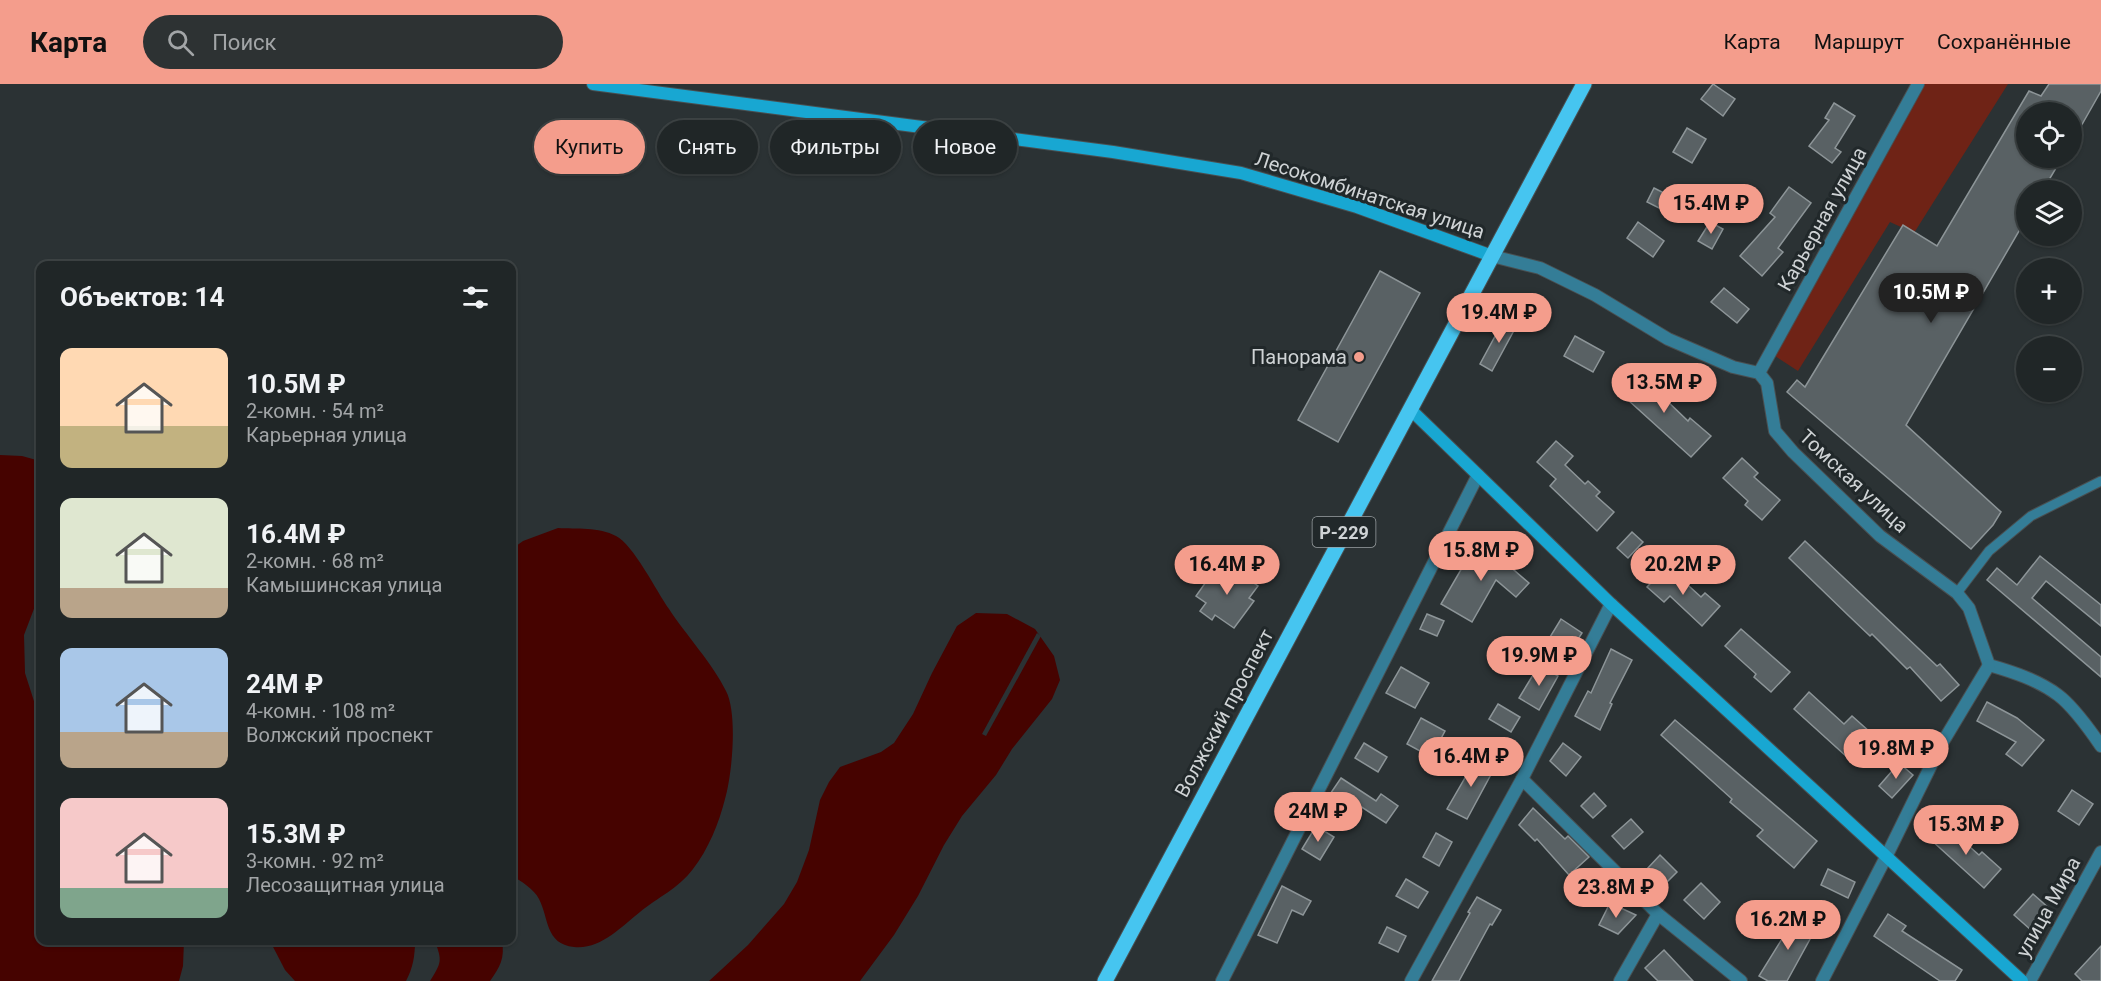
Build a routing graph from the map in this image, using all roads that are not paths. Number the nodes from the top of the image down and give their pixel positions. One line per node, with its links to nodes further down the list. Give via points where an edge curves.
1 (593, 84): 4 (street, Лесокомбинатская улица, via 1113,152 1241,173 1357,207)
2 (1584, 84): 4 (main road, Волжский проспект / Р-229)
3 (1918, 84): 5 (street, Карьерная улица)
4 (1492, 256): 5 (street, via 1540,268 1595,295 1668,339 1733,367); 6 (main road, Волжский проспект / Р-229)
5 (1759, 373): 9 (street, Томская улица, via 1767,383 1775,431 1793,452 1880,537)
6 (1410, 409): 7 (street); 17 (main road, Волжский проспект / Р-229)
7 (1478, 475): 10 (street); 18 (street)
8 (2101, 480): 9 (lane, via 2031,516 1989,551)
9 (1957, 593): 11 (street, Томская улица, via 1969,608)
10 (1611, 604): 13 (street); 15 (street)
11 (1989, 665): 12 (street, via 2021,674 2059,696); 15 (street, via 1941,745)
12 (2101, 746)
13 (1522, 779): 16 (street); 19 (street)
14 (2101, 852): 24 (street, улица Мира)
15 (1887, 857): 22 (street); 23 (street)
16 (1658, 914): 20 (street); 21 (street)
17 (1108, 980)
18 (1222, 981)
19 (1411, 981)
20 (1620, 981)
21 (1741, 981)
22 (1822, 981)
23 (2022, 981)
24 (2030, 981)

